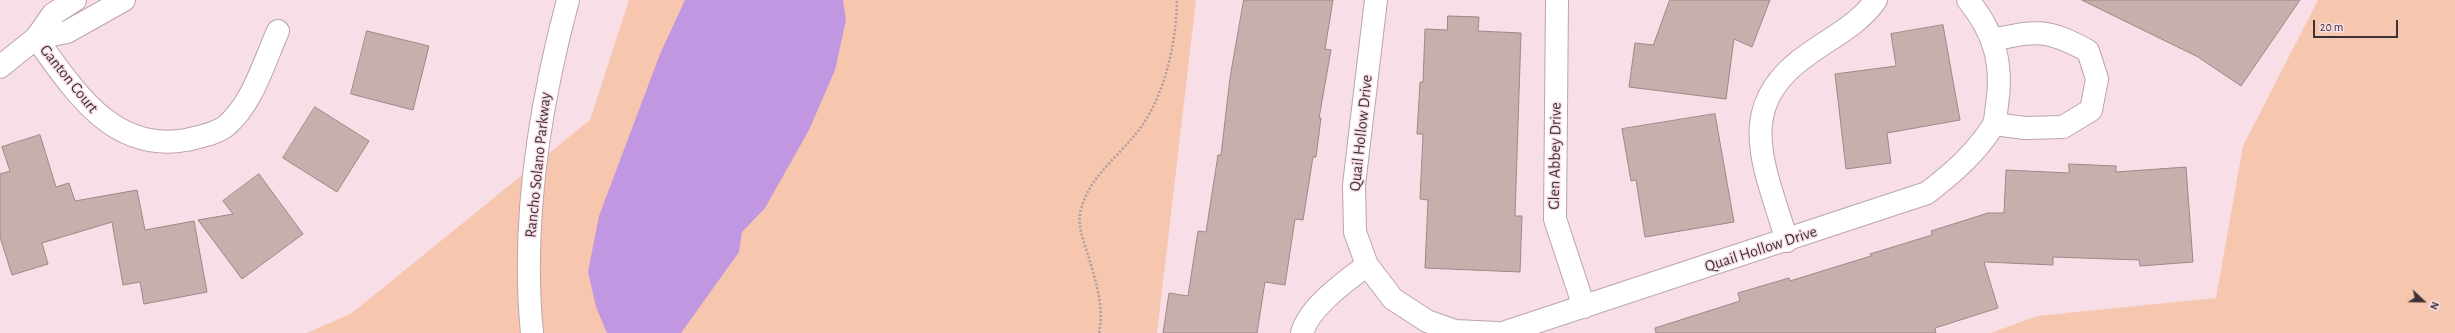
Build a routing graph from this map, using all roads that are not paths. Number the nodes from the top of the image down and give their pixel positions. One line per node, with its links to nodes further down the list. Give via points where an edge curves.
1 (74, 0): 9 (street, via 53,14)
2 (124, 0): 9 (street, via 67,32)
3 (568, 0): 17 (street, Rancho Solano Parkway, via 544,98 531,210)
4 (1376, 0): 14 (street, Quail Hollow Drive, via 1354,185 1356,232)
5 (1557, 0): 15 (street, Glen Abbey Drive, via 1555,219)
6 (1876, 0): 13 (street, via 1866,15 1784,72 1769,92 1760,125 1760,151)
7 (1968, 0): 10 (street, Quail Hollow Drive)
8 (278, 31): 9 (street, Ganton Court, via 246,101 225,126 202,137 167,143 130,136 96,114)
9 (36, 38): 11 (street)
10 (1993, 40): 12 (street, Quail Hollow Drive, via 2000,81); 12 (street, via 2029,32 2061,36 2088,51 2098,79 2091,110 2063,128 2025,128)
11 (0, 67)
12 (1994, 124): 13 (street, Quail Hollow Drive, via 1964,164 1927,193)
13 (1787, 241): 15 (street, Quail Hollow Drive)
14 (1367, 266): 16 (street, Quail Hollow Drive, via 1393,299); 18 (street, via 1338,287 1305,322)
15 (1584, 307): 20 (street, Quail Hollow Drive)
16 (1424, 327): 19 (street, Quail Hollow Drive)
17 (532, 333)
18 (1302, 333)
19 (1497, 333)
20 (1502, 333)

